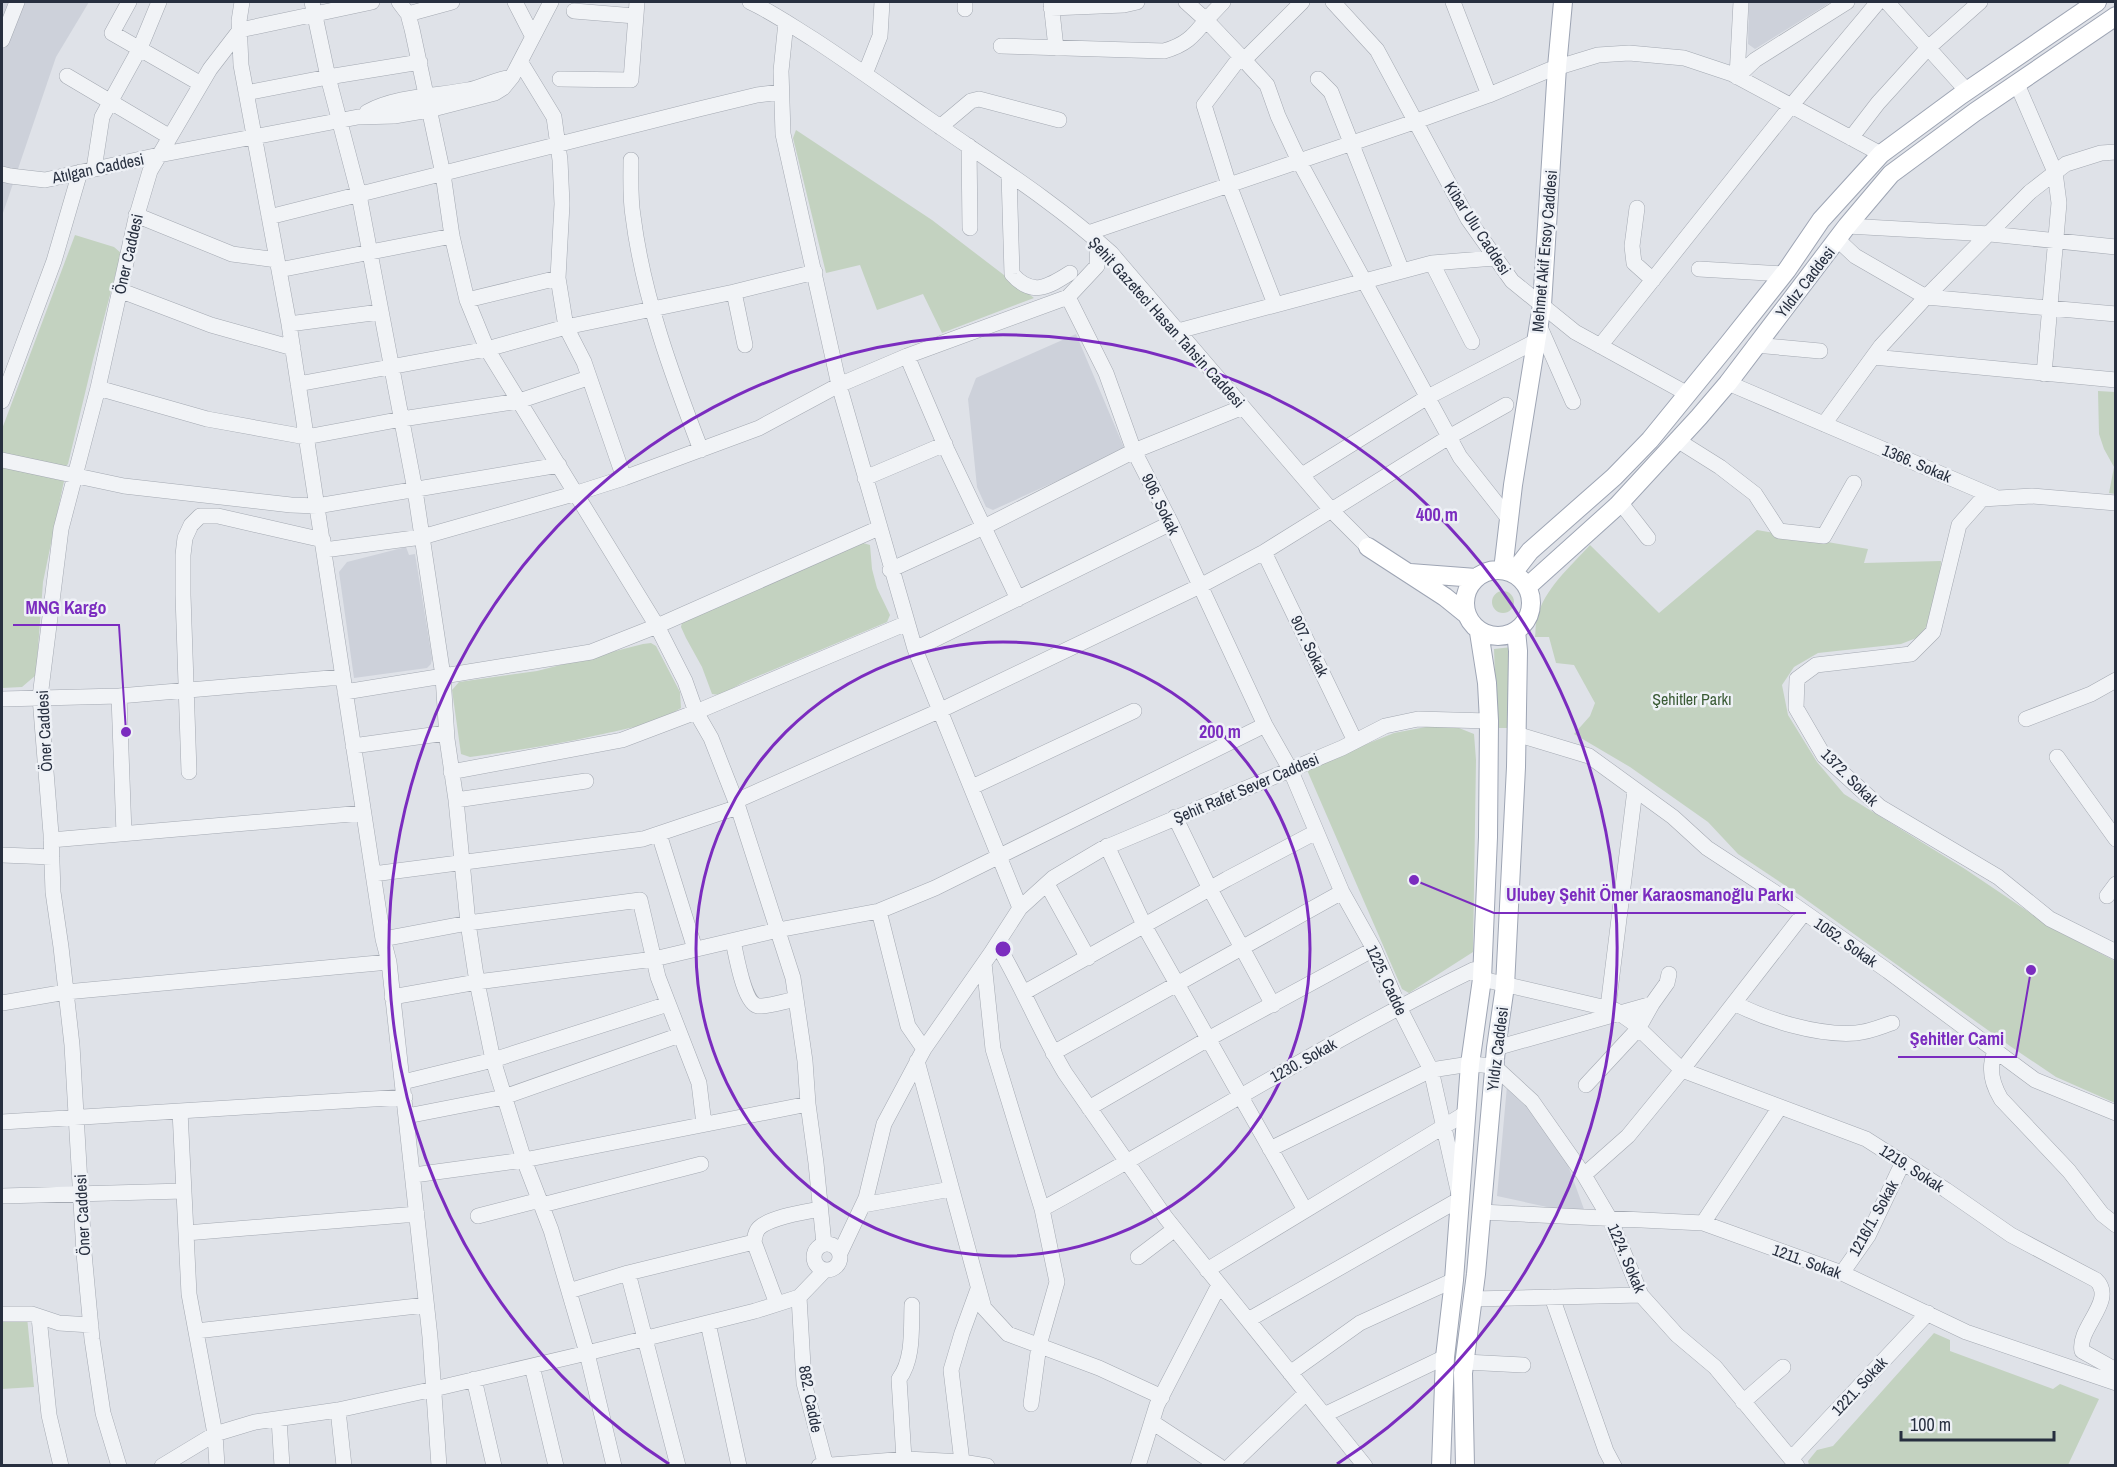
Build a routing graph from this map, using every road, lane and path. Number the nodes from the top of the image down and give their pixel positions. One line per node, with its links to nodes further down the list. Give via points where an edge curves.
1 (17, 2): 35 (street)
2 (129, 2): 38 (street, via 112,33)
3 (159, 2): 38 (street)
4 (242, 2): 33 (street)
5 (372, 2): 26 (street)
6 (399, 2): 29 (street)
7 (452, 2): 29 (street)
8 (515, 2): 34 (street)
9 (551, 2): 34 (street)
10 (750, 2): 32 (street, Şehit Gazeteci Hasan Tahsin Caddesi)
11 (882, 2): 44 (street, via 880,36)
12 (1137, 2): 25 (street)
13 (1186, 2): 31 (street)
14 (1223, 2): 31 (street)
15 (1302, 2): 40 (street)
16 (1333, 2): 61 (street, Kibar Ulu Caddesi, via 1377,50)
17 (1453, 2): 55 (street)
18 (1563, 2): 43 (main road, Mehmet Akif Ersoy Caddesi)
19 (1741, 2): 47 (street)
20 (1847, 2): 47 (street, via 1755,60)
21 (1878, 2): 58 (street)
22 (1887, 2): 37 (street)
23 (1980, 2): 37 (street)
24 (2097, 2): 52 (main road, Yıldız Caddesi)
25 (1051, 5): 39 (street)
26 (313, 8): 33 (street); 46 (street)
27 (636, 9): 28 (street); 48 (street, via 631,80)
28 (574, 11)
29 (408, 14): 41 (street)
30 (2115, 16): 51 (main road, Yıldız Caddesi)
31 (1206, 20): 39 (street, via 1180,46 1164,51); 40 (street)
32 (786, 22): 44 (street, Şehit Gazeteci Hasan Tahsin Caddesi); 53 (street)
33 (240, 30): 50 (street, Öner Caddesi); 54 (street)
34 (532, 37): 42 (street)
35 (2, 40)
36 (1001, 46): 39 (street)
37 (1929, 47): 52 (street); 65 (street)
38 (140, 48): 50 (street); 56 (street)
39 (1056, 48)
40 (1243, 58): 73 (street, via 1267,85); 79 (street, via 1204,105)
41 (420, 62): 46 (street); 57 (street)
42 (520, 63): 57 (street, Atılgan Caddesi, via 512,77); 66 (street, via 554,117)
43 (1557, 67): 47 (street, via 1598,55 1629,53 1684,57); 55 (street); 109 (main road, Mehmet Akif Ersoy Caddesi)
44 (865, 74): 62 (street, Şehit Gazeteci Hasan Tahsin Caddesi)
45 (67, 76): 56 (street)
46 (328, 77): 54 (street); 60 (street)
47 (1737, 77): 58 (street)
48 (560, 79)
49 (1318, 79): 67 (street, via 1331,92)
50 (201, 84): 64 (street, Öner Caddesi)
51 (2017, 84): 75 (street); 85 (main road, Yıldız Caddesi, via 1891,174)
52 (1967, 91): 70 (main road, Yıldız Caddesi)
53 (781, 92): 66 (street); 97 (street, via 783,134)
54 (246, 93): 63 (street)
55 (1489, 95): 61 (street)
56 (110, 101): 64 (street); 74 (street)
57 (428, 103): 60 (street, Atılgan Caddesi, via 391,104); 77 (street)
58 (1791, 106): 65 (street); 102 (street)
59 (1059, 120): 62 (street, via 979,99 971,101)
60 (340, 121): 63 (street, Atılgan Caddesi); 80 (street)
61 (1414, 122): 67 (street); 92 (street, Kibar Ulu Caddesi, via 1468,219)
62 (940, 127): 68 (street, Şehit Gazeteci Hasan Tahsin Caddesi)
63 (255, 136): 71 (street, Atılgan Caddesi); 83 (street)
64 (170, 137): 71 (street, Öner Caddesi)
65 (1851, 138): 70 (street)
66 (558, 144): 77 (street); 100 (street)
67 (1352, 144): 73 (street); 96 (street)
68 (969, 146): 78 (street, Şehit Gazeteci Hasan Tahsin Caddesi); 84 (street)
69 (2115, 152): 75 (street, via 2066,164)
70 (1881, 154): 99 (main road, Yıldız Caddesi, via 1821,220)
71 (159, 155): 74 (street, Atılgan Caddesi); 82 (street, Öner Caddesi)
72 (631, 160): 110 (street, via 632,213)
73 (1299, 161): 79 (street); 101 (street)
74 (87, 171): 76 (street, Atılgan Caddesi, via 45,180); 137 (street)
75 (2055, 172): 86 (street); 89 (street, via 2059,203)
76 (2, 174)
77 (443, 174): 80 (street); 87 (street)
78 (1009, 174): 88 (street, Şehit Gazeteci Hasan Tahsin Caddesi); 98 (street, via 1012,274 1020,283 1037,288)
79 (1229, 185): 88 (street); 108 (street)
80 (359, 195): 83 (street); 91 (street)
81 (1636, 208): 102 (street, via 1634,263)
82 (136, 215): 94 (street, via 232,254); 103 (street, Öner Caddesi)
83 (269, 216): 94 (street)
84 (970, 228)
85 (1843, 233): 86 (street); 106 (street, via 1855,256); 120 (main road, Yıldız Caddesi)
86 (1990, 234): 89 (street); 106 (street)
87 (452, 236): 91 (street); 107 (street)
88 (1093, 237): 105 (street, via 1097,266); 116 (street, Şehit Gazeteci Hasan Tahsin Caddesi)
89 (2055, 241): 90 (street); 111 (street)
90 (2115, 247)
91 (368, 251): 94 (street); 112 (street)
92 (1495, 258): 93 (street); 109 (street, Kibar Ulu Caddesi, via 1512,281)
93 (1432, 263): 96 (street); 118 (street)
94 (278, 265): 114 (street)
95 (1699, 269): 99 (street)
96 (1402, 271): 101 (street)
97 (815, 272): 104 (street); 133 (street)
98 (1070, 273)
99 (1783, 274): 135 (main road, Yıldız Caddesi)
100 (558, 278): 107 (street); 115 (street)
101 (1365, 280): 108 (street); 136 (street)
102 (1653, 280): 121 (street)
103 (119, 290): 122 (street, via 212,325); 134 (street, Öner Caddesi)
104 (734, 292): 110 (street); 119 (street)
105 (1068, 297): 125 (street); 149 (street, 906. Sokak, via 1106,373)
106 (1926, 297): 111 (street); 126 (street)
107 (467, 300): 123 (street)
108 (1275, 304): 116 (street)
109 (1542, 305): 117 (main road, Mehmet Akif Ersoy Caddesi); 121 (street, Kibar Ulu Caddesi)
110 (653, 308): 115 (street); 148 (street)
111 (2050, 308): 113 (street); 128 (street)
112 (380, 312): 114 (street); 127 (street)
113 (2115, 314)
114 (289, 324): 122 (street)
115 (566, 327): 123 (street); 129 (street)
116 (1178, 331): 141 (street, Şehit Gazeteci Hasan Tahsin Caddesi)
117 (1537, 333): 136 (street); 139 (street); 164 (main road, Mehmet Akif Ersoy Caddesi)
118 (1472, 342)
119 (745, 345)
120 (1755, 345): 124 (street); 131 (main road, Yıldız Caddesi)
121 (1600, 346): 135 (street, Kibar Ulu Caddesi)
122 (293, 348): 132 (street)
123 (488, 349): 127 (street); 138 (street)
124 (1820, 351)
125 (908, 356): 133 (street); 147 (street)
126 (1873, 357): 128 (street); 143 (street)
127 (391, 365): 132 (street); 142 (street)
128 (2044, 374): 130 (street)
129 (588, 378): 138 (street); 154 (street)
130 (2115, 380)
131 (1728, 382): 143 (street, 1366. Sokak); 146 (main road, Yıldız Caddesi)
132 (298, 384): 144 (street)
133 (839, 385): 148 (street, via 759,428); 155 (street)
134 (98, 388): 144 (street, via 207,419); 152 (street, Öner Caddesi)
135 (1686, 393): 174 (main road, Yıldız Caddesi, via 1650,440 1614,477)
136 (1426, 398): 145 (street); 153 (street)
137 (2, 400)
138 (519, 401): 142 (street); 151 (street)
139 (1573, 402)
140 (1506, 405): 145 (street)
141 (1243, 407): 149 (street); 153 (street, Şehit Gazeteci Hasan Tahsin Caddesi)
142 (402, 419): 144 (street); 157 (street)
143 (1824, 424): 159 (street, 1366. Sokak)
144 (306, 437): 162 (street)
145 (1449, 437): 163 (street); 164 (street)
146 (1677, 440): 156 (street, via 1755,494 1779,531 1824,536); 160 (main road, Yıldız Caddesi)
147 (945, 444): 155 (street); 166 (street)
148 (701, 450): 154 (street)
149 (1134, 450): 165 (street, 906. Sokak); 166 (street)
150 (2, 460): 152 (street)
151 (559, 465): 157 (street); 158 (street)
152 (74, 475): 162 (street, via 124,486); 191 (street, Öner Caddesi, via 61,529)
153 (1302, 475): 163 (street, Şehit Gazeteci Hasan Tahsin Caddesi)
154 (624, 478): 158 (street)
155 (865, 478): 167 (street)
156 (1854, 483)
157 (415, 490): 162 (street); 168 (street)
158 (577, 493): 168 (street); 182 (street)
159 (1998, 498): 161 (street, 1366. Sokak, via 2032,496); 240 (street, 1372. Sokak, via 1982,499 1959,525 1933,632 1911,654 1816,665 1797,679 1796,708 1824,756 1880,807 1998,877 2050,920)
160 (1620, 502): 169 (street); 178 (main road, Yıldız Caddesi)
161 (2115, 503)
162 (316, 506): 170 (street)
163 (1332, 511): 171 (street, Şehit Gazeteci Hasan Tahsin Caddesi); 172 (street)
164 (1509, 519): 174 (main road, Mehmet Akif Ersoy Caddesi)
165 (1171, 524): 177 (street, 906. Sokak); 179 (street)
166 (984, 527): 173 (street); 179 (street)
167 (879, 528): 173 (street); 182 (street)
168 (422, 537): 170 (street); 186 (street)
169 (1648, 538)
170 (324, 545): 188 (street); 189 (street, via 218,516 200,516 191,525 183,555)
171 (1368, 547): 175 (main road, Şehit Gazeteci Hasan Tahsin Caddesi)
172 (1264, 552): 177 (street); 201 (street, 907. Sokak)
173 (890, 570): 181 (street)
174 (1508, 572): 176 (main road, via 1493,570); 178 (main road)
175 (1408, 573): 176 (main road, Şehit Gazeteci Hasan Tahsin Caddesi); 180 (main road, Şehit Gazeteci Hasan Tahsin Caddesi)
176 (1476, 578): 180 (main road, via 1465,594)
177 (1200, 586): 193 (street); 198 (street, 906. Sokak)
178 (1527, 587): 183 (main road, via 1529,616)
179 (1018, 598): 185 (street)
180 (1466, 614): 184 (main road, Yıldız Caddesi)
181 (907, 623): 185 (street); 195 (street)
182 (657, 626): 186 (street, via 591,652); 195 (street)
183 (1516, 631): 184 (main road, via 1498,637); 200 (main road, Yıldız Caddesi)
184 (1479, 632): 197 (main road, Yıldız Caddesi)
185 (915, 649): 193 (street)
186 (443, 676): 188 (street); 199 (street)
187 (2115, 680): 196 (street, via 2091,694)
188 (343, 685): 189 (street); 202 (street)
189 (185, 691): 190 (street); 205 (street)
190 (119, 696): 191 (street); 215 (street)
191 (40, 698): 192 (street); 218 (street, Öner Caddesi)
192 (2, 699)
193 (941, 710): 208 (street); 211 (street)
194 (1134, 711): 208 (street)
195 (696, 712): 206 (street, via 622,740); 211 (street, via 711,738)
196 (2026, 719)
197 (1489, 721): 201 (street, Şehit Rafet Sever Caddesi, via 1418,719 1385,726); 246 (main road, Yıldız Caddesi)
198 (1265, 725): 204 (street, 906. Sokak); 221 (street)
199 (446, 733): 202 (street); 206 (street)
200 (1516, 734): 209 (street, 1052. Sokak, via 1589,756); 249 (main road, Yıldız Caddesi)
201 (1355, 741): 204 (street, Şehit Rafet Sever Caddesi)
202 (353, 746): 212 (street)
203 (2057, 757): 217 (street)
204 (1290, 769): 213 (street, Şehit Rafet Sever Caddesi); 214 (street, 1225. Cadde)
205 (189, 772)
206 (451, 772): 210 (street)
207 (586, 781): 210 (street)
208 (972, 787): 221 (street)
209 (1635, 790): 230 (street, 1052. Sokak, via 1707,848); 260 (street)
210 (456, 800): 223 (street)
211 (737, 804): 216 (street); 233 (street)
212 (363, 813): 215 (street); 224 (street)
213 (1175, 818): 219 (street, Şehit Rafet Sever Caddesi); 226 (street)
214 (1316, 832): 226 (street); 227 (street, 1225. Cadde)
215 (124, 834): 218 (street)
216 (659, 834): 223 (street); 238 (street)
217 (2115, 839)
218 (51, 840): 222 (street, Öner Caddesi)
219 (1107, 846): 225 (street, Şehit Rafet Sever Caddesi); 232 (street)
220 (2, 855): 222 (street)
221 (999, 855): 228 (street); 229 (street)
222 (52, 857): 250 (street, Öner Caddesi)
223 (462, 861): 224 (street); 231 (street)
224 (373, 874): 234 (street)
225 (1047, 884): 228 (street, Şehit Rafet Sever Caddesi); 241 (street)
226 (1210, 889): 232 (street); 237 (street)
227 (1342, 892): 237 (street); 239 (street, 1225. Cadde)
228 (1020, 908): 236 (street, Şehit Rafet Sever Caddesi)
229 (879, 911): 233 (street); 267 (street, via 908,1026)
230 (1804, 913): 255 (street); 265 (street, 1052. Sokak)
231 (468, 922): 234 (street); 242 (street, via 640,900); 247 (street)
232 (1145, 926): 241 (street); 248 (street)
233 (778, 930): 235 (street); 253 (street)
234 (383, 939): 243 (street)
235 (733, 941): 238 (street); 253 (street, via 752,1003 759,1006)
236 (997, 944): 244 (street, Şehit Rafet Sever Caddesi); 251 (street)
237 (1241, 948): 248 (street); 258 (street)
238 (695, 949): 242 (street)
239 (1374, 949): 258 (street); 259 (street, 1225. Cadde)
240 (2115, 952)
241 (1089, 958): 251 (street)
242 (654, 959): 247 (street); 256 (street)
243 (389, 962): 250 (street); 252 (street)
244 (984, 963): 267 (street, Şehit Rafet Sever Caddesi); 303 (street, via 993,1049)
245 (1669, 974): 257 (street)
246 (1482, 980): 249 (street); 259 (street, 1230. Sokak, via 1473,970); 270 (main road, Yıldız Caddesi)
247 (477, 982): 252 (street); 269 (street)
248 (1176, 983): 264 (street); 266 (street)
249 (1505, 986): 260 (street); 268 (main road, Yıldız Caddesi)
250 (66, 992): 254 (street); 284 (street, Öner Caddesi)
251 (1025, 992): 266 (street)
252 (392, 998): 274 (street)
253 (796, 999): 277 (street)
254 (2, 1003)
255 (1734, 1003): 261 (street, via 1785,1023 1834,1032 1856,1033); 272 (street)
256 (668, 1004): 263 (street); 269 (street)
257 (1652, 1004): 260 (street); 262 (street)
258 (1273, 1005): 264 (street)
259 (1399, 1006): 271 (street, 1225. Cadde); 275 (street, 1230. Sokak)
260 (1615, 1011): 262 (street, 1219. Sokak); 268 (street)
261 (1892, 1023)
262 (1638, 1029): 272 (street, 1219. Sokak); 273 (street)
263 (680, 1035): 276 (street); 286 (street, via 699,1083)
264 (1208, 1039): 275 (street); 279 (street)
265 (1995, 1052): 282 (street, 1052. Sokak, via 2035,1080); 310 (street, via 1991,1070 2001,1099)
266 (1053, 1053): 279 (street)
267 (920, 1055): 295 (street); 301 (street, Şehit Rafet Sever Caddesi, via 884,1124)
268 (1495, 1057): 270 (street); 294 (street, 1224. Sokak, via 1532,1101); 305 (main road, Yıldız Caddesi)
269 (494, 1060): 274 (street); 276 (street)
270 (1470, 1064): 271 (street); 281 (main road, Yıldız Caddesi)
271 (1431, 1070): 287 (street, 1225. Cadde); 288 (street)
272 (1682, 1070): 278 (street, 1219. Sokak); 294 (street, via 1628,1136)
273 (1586, 1085)
274 (404, 1090): 280 (street); 283 (street)
275 (1239, 1096): 288 (street); 291 (street, 1230. Sokak)
276 (504, 1097): 283 (street); 289 (street)
277 (808, 1104): 286 (street); 302 (street)
278 (1780, 1107): 290 (street, 1219. Sokak, via 1866,1139); 309 (street)
279 (1089, 1108): 291 (street)
280 (180, 1111): 284 (street); 296 (street)
281 (1466, 1113): 287 (street); 299 (main road, Yıldız Caddesi)
282 (2115, 1113)
283 (407, 1116): 293 (street)
284 (76, 1117): 285 (street); 297 (street, Öner Caddesi)
285 (2, 1122)
286 (704, 1124): 289 (street)
287 (1443, 1127): 299 (street, 1225. Cadde); 304 (street)
288 (1270, 1149): 304 (street)
289 (524, 1160): 293 (street); 300 (street)
290 (1903, 1162): 320 (street, 1216/1. Sokak, via 1868,1236); 347 (street, 1219. Sokak, via 2011,1235 2100,1283 2102,1298 2081,1346 2082,1351)
291 (1128, 1163): 303 (street, 1230. Sokak); 311 (street)
292 (701, 1164): 300 (street)
293 (414, 1175): 306 (street)
294 (1584, 1175): 308 (street, 1224. Sokak)
295 (951, 1189): 301 (street); 323 (street)
296 (184, 1191): 297 (street); 312 (street)
297 (82, 1194): 298 (street); 337 (street, Öner Caddesi)
298 (2, 1196)
299 (1460, 1199): 321 (main road, Yıldız Caddesi); 335 (street)
300 (541, 1202): 307 (street); 324 (street)
301 (863, 1205): 315 (street, Şehit Rafet Sever Caddesi)
302 (820, 1209): 313 (street, via 770,1221 756,1232); 314 (street)
303 (1042, 1209): 340 (street, via 1058,1281)
304 (1305, 1210): 318 (street)
305 (1481, 1212): 308 (street, 1211. Sokak); 328 (main road, Yıldız Caddesi)
306 (417, 1214): 312 (street); 330 (street)
307 (478, 1216)
308 (1610, 1219): 309 (street, 1211. Sokak); 325 (street, 1224. Sokak)
309 (1703, 1222): 320 (street, 1211. Sokak)
310 (2115, 1225)
311 (1175, 1229): 316 (street); 318 (street)
312 (186, 1233): 338 (street, via 189,1294)
313 (754, 1242): 319 (street); 329 (street)
314 (824, 1244): 315 (street, via 836,1247); 317 (street, via 814,1258)
315 (840, 1253): 317 (street, via 837,1266)
316 (1137, 1257)
317 (825, 1270): 326 (street)
318 (1208, 1270): 322 (street)
319 (628, 1273): 324 (street); 339 (street)
320 (1842, 1273): 332 (street, 1211. Sokak)
321 (1454, 1280): 342 (main road, Yıldız Caddesi); 348 (street, via 1360,1323)
322 (1220, 1285): 335 (street); 353 (street)
323 (978, 1288): 340 (street, via 984,1308 1008,1334); 363 (street, via 951,1370)
324 (568, 1291): 341 (street)
325 (1641, 1295): 327 (street); 354 (street, 1224. Sokak, via 1677,1335 1715,1367)
326 (799, 1296): 329 (street); 365 (street, 882. Cadde, via 804,1383)
327 (1552, 1297): 328 (street); 384 (street)
328 (1473, 1299): 343 (main road, Yıldız Caddesi)
329 (777, 1304): 336 (street)
330 (426, 1305): 338 (street); 351 (street)
331 (912, 1305): 361 (street, via 908,1362 899,1379)
332 (1928, 1313): 350 (street, 1211. Sokak, via 1966,1332); 362 (street, 1221. Sokak)
333 (2, 1314): 334 (street)
334 (39, 1317): 337 (street); 366 (street, via 49,1415)
335 (1248, 1320): 348 (street)
336 (708, 1323): 339 (street); 377 (street)
337 (91, 1325): 367 (street, Öner Caddesi, via 103,1413)
338 (196, 1331): 360 (street)
339 (646, 1338): 341 (street); 376 (street)
340 (1039, 1346): 353 (street); 355 (street)
341 (587, 1353): 345 (street); 375 (street)
342 (1445, 1357): 357 (street); 382 (main road, Yıldız Caddesi)
343 (1465, 1362): 344 (street); 383 (main road, Yıldız Caddesi)
344 (1523, 1365)
345 (531, 1366): 349 (street); 374 (street)
346 (1784, 1367): 354 (street)
347 (2115, 1370)
348 (1290, 1373): 352 (street)
349 (474, 1379): 351 (street); 373 (street)
350 (2115, 1383)
351 (434, 1389): 356 (street); 372 (street)
352 (1306, 1393): 357 (street); 381 (street)
353 (1162, 1396): 359 (street)
354 (1743, 1401): 362 (street, 1224. Sokak)
355 (1032, 1404)
356 (338, 1410): 358 (street); 371 (street)
357 (1324, 1415): 364 (street)
358 (279, 1419): 360 (street); 370 (street)
359 (1152, 1422): 379 (street); 380 (street)
360 (215, 1434): 368 (street); 369 (street)
361 (904, 1459): 363 (street); 365 (street)
362 (1794, 1462)
363 (962, 1464): 378 (street)
364 (1360, 1464)
365 (823, 1465)
366 (61, 1466)
367 (119, 1466)
368 (162, 1466)
369 (217, 1466)
370 (282, 1466)
371 (344, 1466)
372 (440, 1466)
373 (494, 1466)
374 (556, 1466)
375 (614, 1466)
376 (678, 1466)
377 (739, 1466)
378 (987, 1466)
379 (1138, 1466)
380 (1219, 1466)
381 (1230, 1466)
382 (1441, 1466)
383 (1465, 1466)
384 (1614, 1466)

